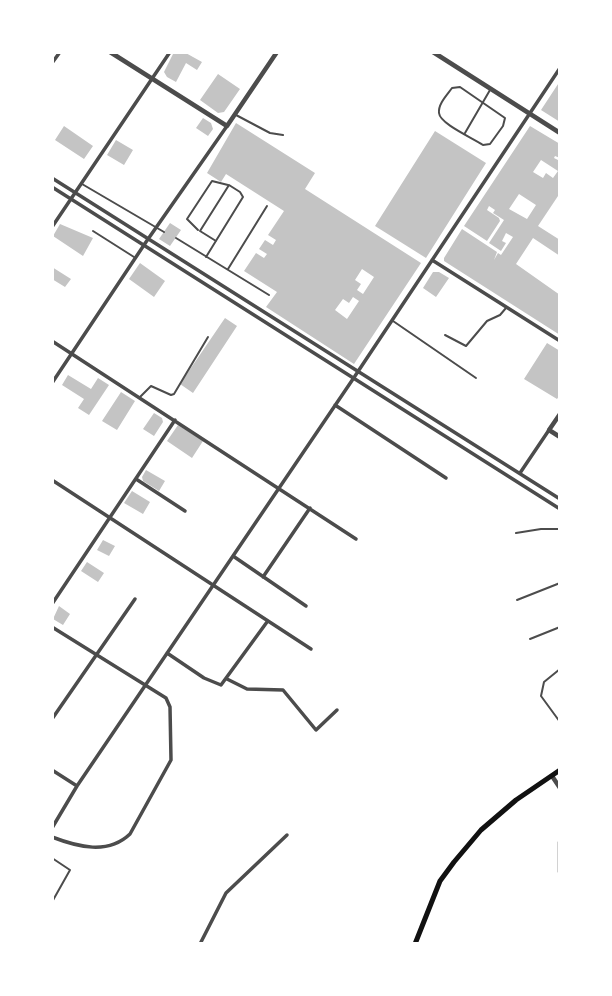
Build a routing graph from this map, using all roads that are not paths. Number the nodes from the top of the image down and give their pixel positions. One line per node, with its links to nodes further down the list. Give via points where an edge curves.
1 (60, 52): 6 (street)
2 (110, 52): 8 (street)
3 (170, 52): 8 (street)
4 (277, 52): 12 (street)
5 (433, 52): 9 (street)
6 (52, 63)
7 (559, 68): 11 (street)
8 (152, 79): 13 (street); 18 (street)
9 (491, 90): 10 (lane); 11 (street)
10 (483, 103): 14 (lane); 14 (lane, via 503,115 503,126 486,145); 14 (lane, via 460,87 452,88 440,106 442,122)
11 (529, 114): 15 (street); 35 (street)
12 (235, 115): 13 (street); 16 (lane)
13 (227, 126): 25 (street)
14 (465, 133)
15 (559, 133)
16 (283, 135)
17 (52, 178): 21 (street)
18 (81, 183): 21 (street); 25 (lane)
19 (229, 185): 27 (lane); 27 (lane, via 212,181 187,218); 31 (lane, via 243,197)
20 (52, 187): 22 (street)
21 (75, 192): 22 (street); 30 (street)
22 (71, 199): 24 (street); 32 (street)
23 (267, 206): 36 (lane)
24 (52, 226)
25 (155, 228): 28 (lane); 30 (street)
26 (93, 231): 34 (lane)
27 (200, 231): 31 (lane)
28 (164, 232)
29 (176, 238): 33 (lane)
30 (148, 239): 32 (street); 45 (street)
31 (216, 241): 33 (lane)
32 (144, 245): 34 (street); 47 (street)
33 (206, 257): 36 (lane)
34 (135, 258): 44 (street)
35 (432, 260): 38 (street); 39 (street)
36 (228, 270): 37 (lane)
37 (269, 295)
38 (507, 308): 40 (lane, via 487,321 466,346); 43 (street)
39 (392, 320): 45 (street); 46 (lane)
40 (445, 335)
41 (208, 337): 49 (lane, via 174,394 151,386)
42 (52, 341): 44 (street)
43 (559, 341)
44 (71, 353): 48 (street); 49 (street)
45 (358, 371): 47 (street); 55 (street)
46 (475, 378)
47 (353, 379): 50 (street); 62 (street)
48 (52, 383)
49 (139, 398): 52 (street)
50 (335, 405): 56 (street); 59 (street)
51 (559, 414): 53 (street)
52 (175, 420): 57 (street); 59 (street)
53 (549, 430): 54 (street); 55 (street)
54 (559, 437)
55 (520, 473): 60 (street)
56 (446, 478)
57 (136, 479): 63 (street); 64 (street)
58 (52, 480): 64 (street)
59 (279, 488): 61 (street); 68 (street)
60 (559, 499)
61 (310, 508): 67 (street); 69 (street)
62 (559, 509)
63 (185, 511)
64 (110, 517): 71 (street); 74 (street)
65 (559, 529): 66 (lane)
66 (516, 533)
67 (356, 539)
68 (233, 556): 69 (street); 71 (street)
69 (263, 577): 75 (street)
70 (559, 583): 73 (lane)
71 (213, 586): 76 (street); 82 (street)
72 (135, 599): 81 (street)
73 (517, 600)
74 (52, 604)
75 (306, 606)
76 (267, 622): 80 (street); 84 (street)
77 (52, 627): 81 (street)
78 (559, 627): 79 (lane)
79 (530, 639)
80 (311, 649)
81 (97, 653): 85 (street); 87 (street)
82 (167, 653): 84 (street, via 204,678 221,685); 85 (street)
83 (559, 669): 88 (lane, via 544,682 541,696)
84 (226, 679): 86 (street, via 247,690 283,690 316,730)
85 (146, 684): 92 (street); 96 (street, via 166,698 172,749 168,768 130,834 113,845 78,847)
86 (337, 710)
87 (52, 719)
88 (559, 722)
89 (52, 770): 92 (street)
90 (559, 770): 91 (main road)
91 (552, 776): 93 (street); 102 (main road, via 481,830 454,862 440,881)
92 (77, 786): 94 (street)
93 (559, 788)
94 (52, 828)
95 (287, 835): 101 (street, via 226,893)
96 (52, 837)
97 (559, 842): 99 (street)
98 (52, 858): 100 (lane, via 70,870)
99 (559, 872)
100 (52, 902)
101 (200, 943)
102 (415, 943)

